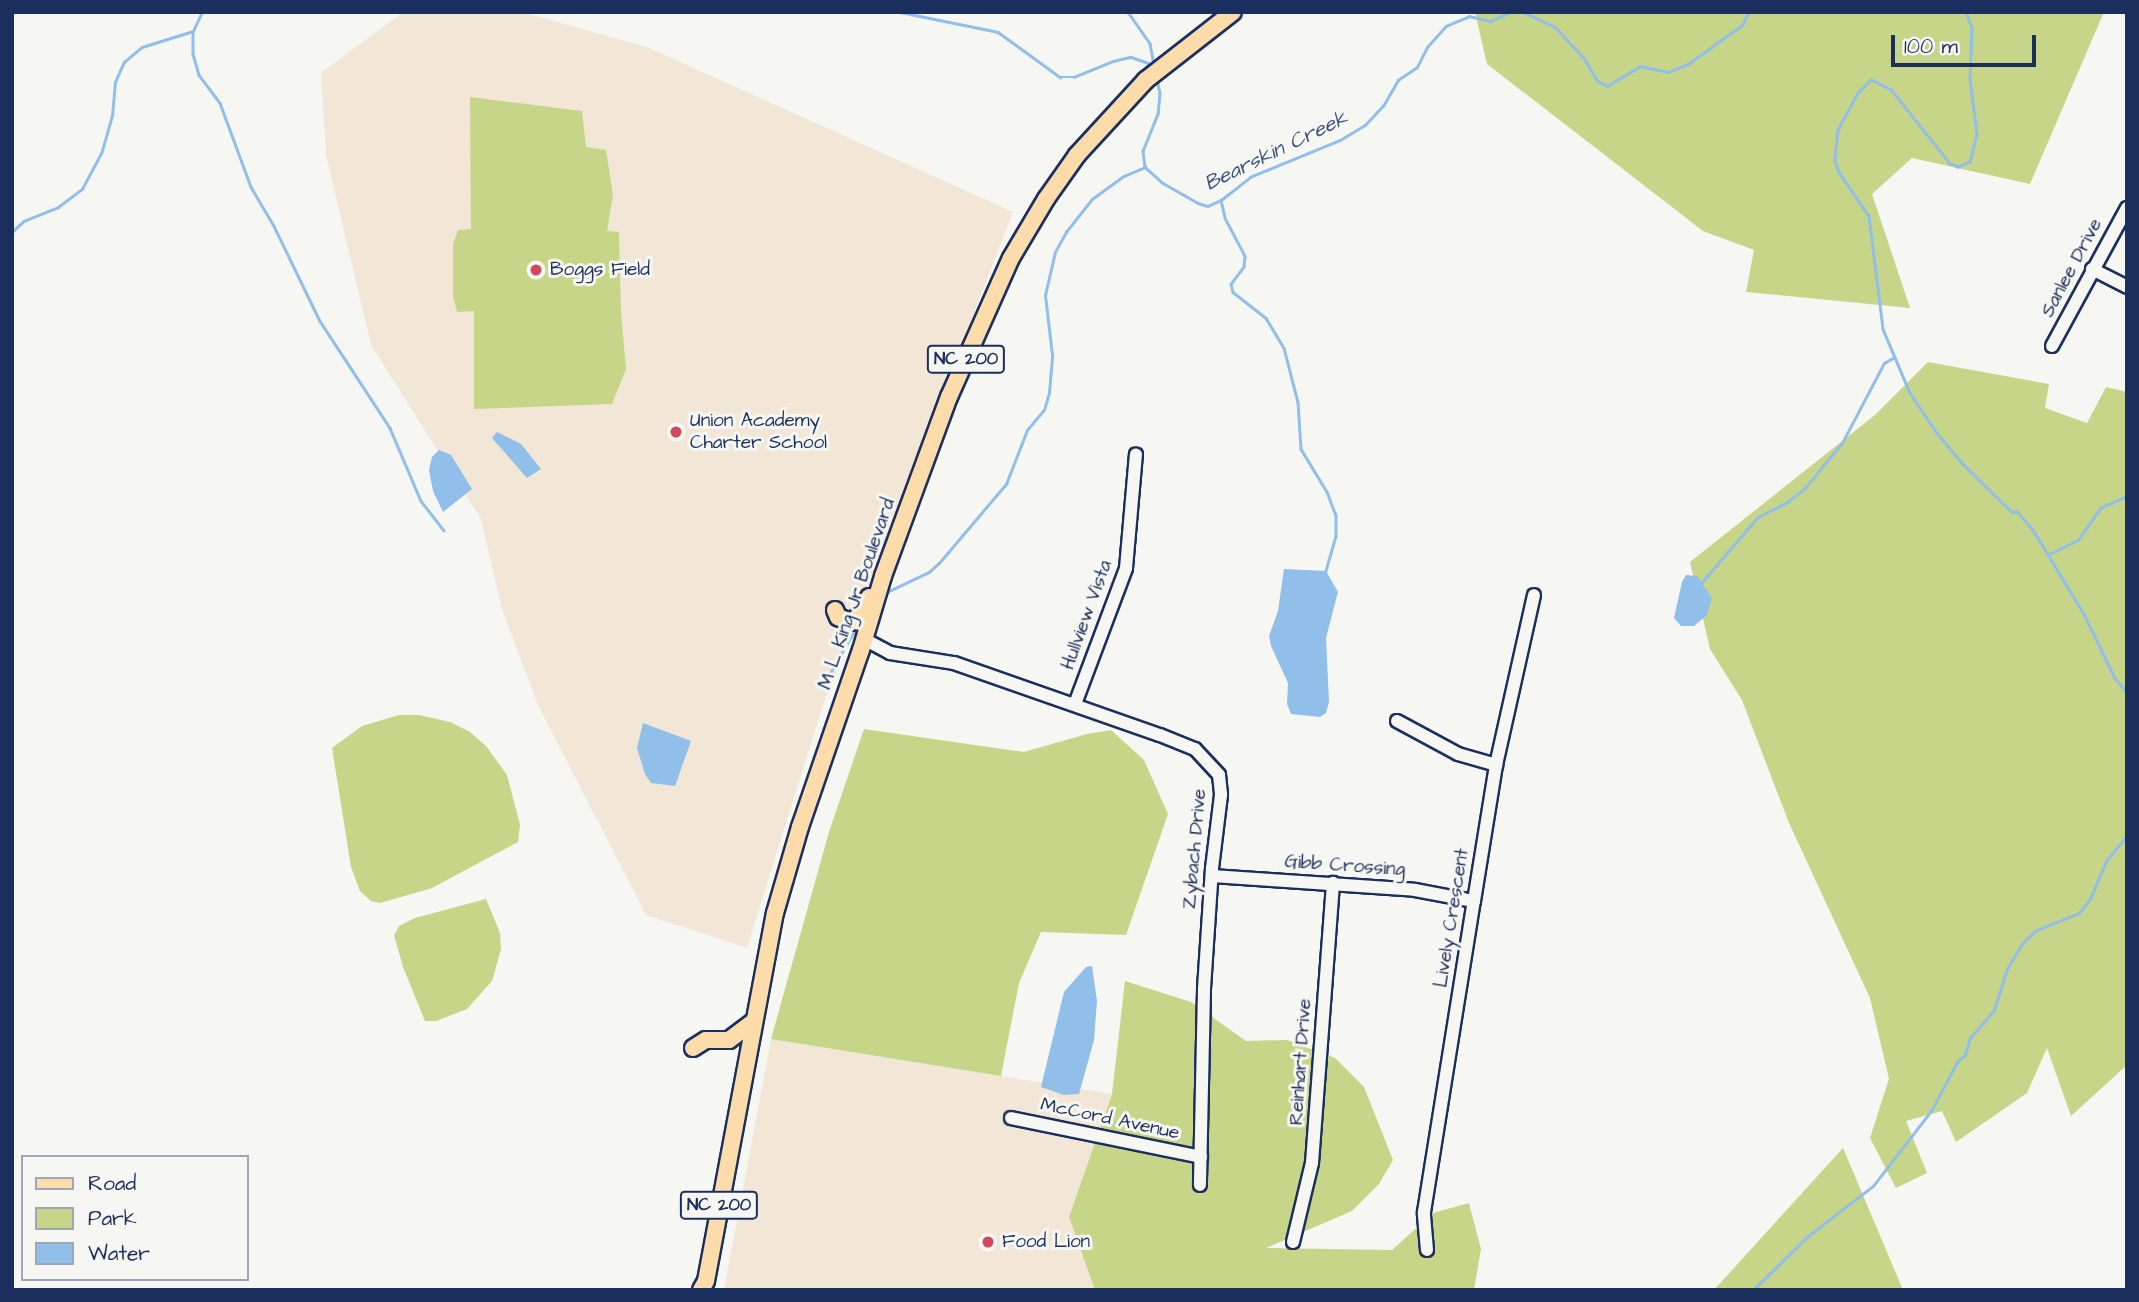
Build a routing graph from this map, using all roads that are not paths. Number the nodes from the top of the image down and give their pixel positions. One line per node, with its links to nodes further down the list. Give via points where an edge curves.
1 (1234, 12): 6 (main road, M L King Jr Boulevard / NC 200, via 1178,53 1114,112 1077,155 1011,258)
2 (2127, 208): 3 (street, Sanlee Drive)
3 (2092, 269): 4 (street); 5 (street, Sanlee Drive)
4 (2127, 287)
5 (2052, 346)
6 (950, 397): 9 (main road, via 931,432 863,613 851,622 838,618); 10 (main road, M L King Jr Boulevard / NC 200)
7 (1136, 454): 11 (street, Hullview Vista, via 1126,568)
8 (1534, 595): 13 (street, Lively Crescent)
9 (835, 610)
10 (864, 639): 11 (street, Zybach Drive, via 891,653 954,663); 17 (main road, M L King Jr Boulevard / NC 200, via 800,827)
11 (1075, 704): 14 (street, Zybach Drive, via 1195,748 1219,775)
12 (1397, 721): 13 (street, via 1458,754)
13 (1496, 765): 16 (street, Lively Crescent)
14 (1212, 876): 15 (street, Gibb Crossing); 20 (street, Zybach Drive, via 1204,990)
15 (1333, 883): 16 (street, Gibb Crossing); 22 (street, Reinhart Drive, via 1312,1163)
16 (1474, 901): 23 (street, Lively Crescent, via 1424,1212)
17 (752, 1022): 18 (main road, via 729,1040 706,1040); 24 (main road, M L King Jr Boulevard / NC 200)
18 (693, 1048)
19 (1011, 1118): 20 (street, McCord Avenue)
20 (1201, 1157): 21 (street, Zybach Drive)
21 (1200, 1185)
22 (1293, 1242)
23 (1427, 1250)
24 (705, 1287)

